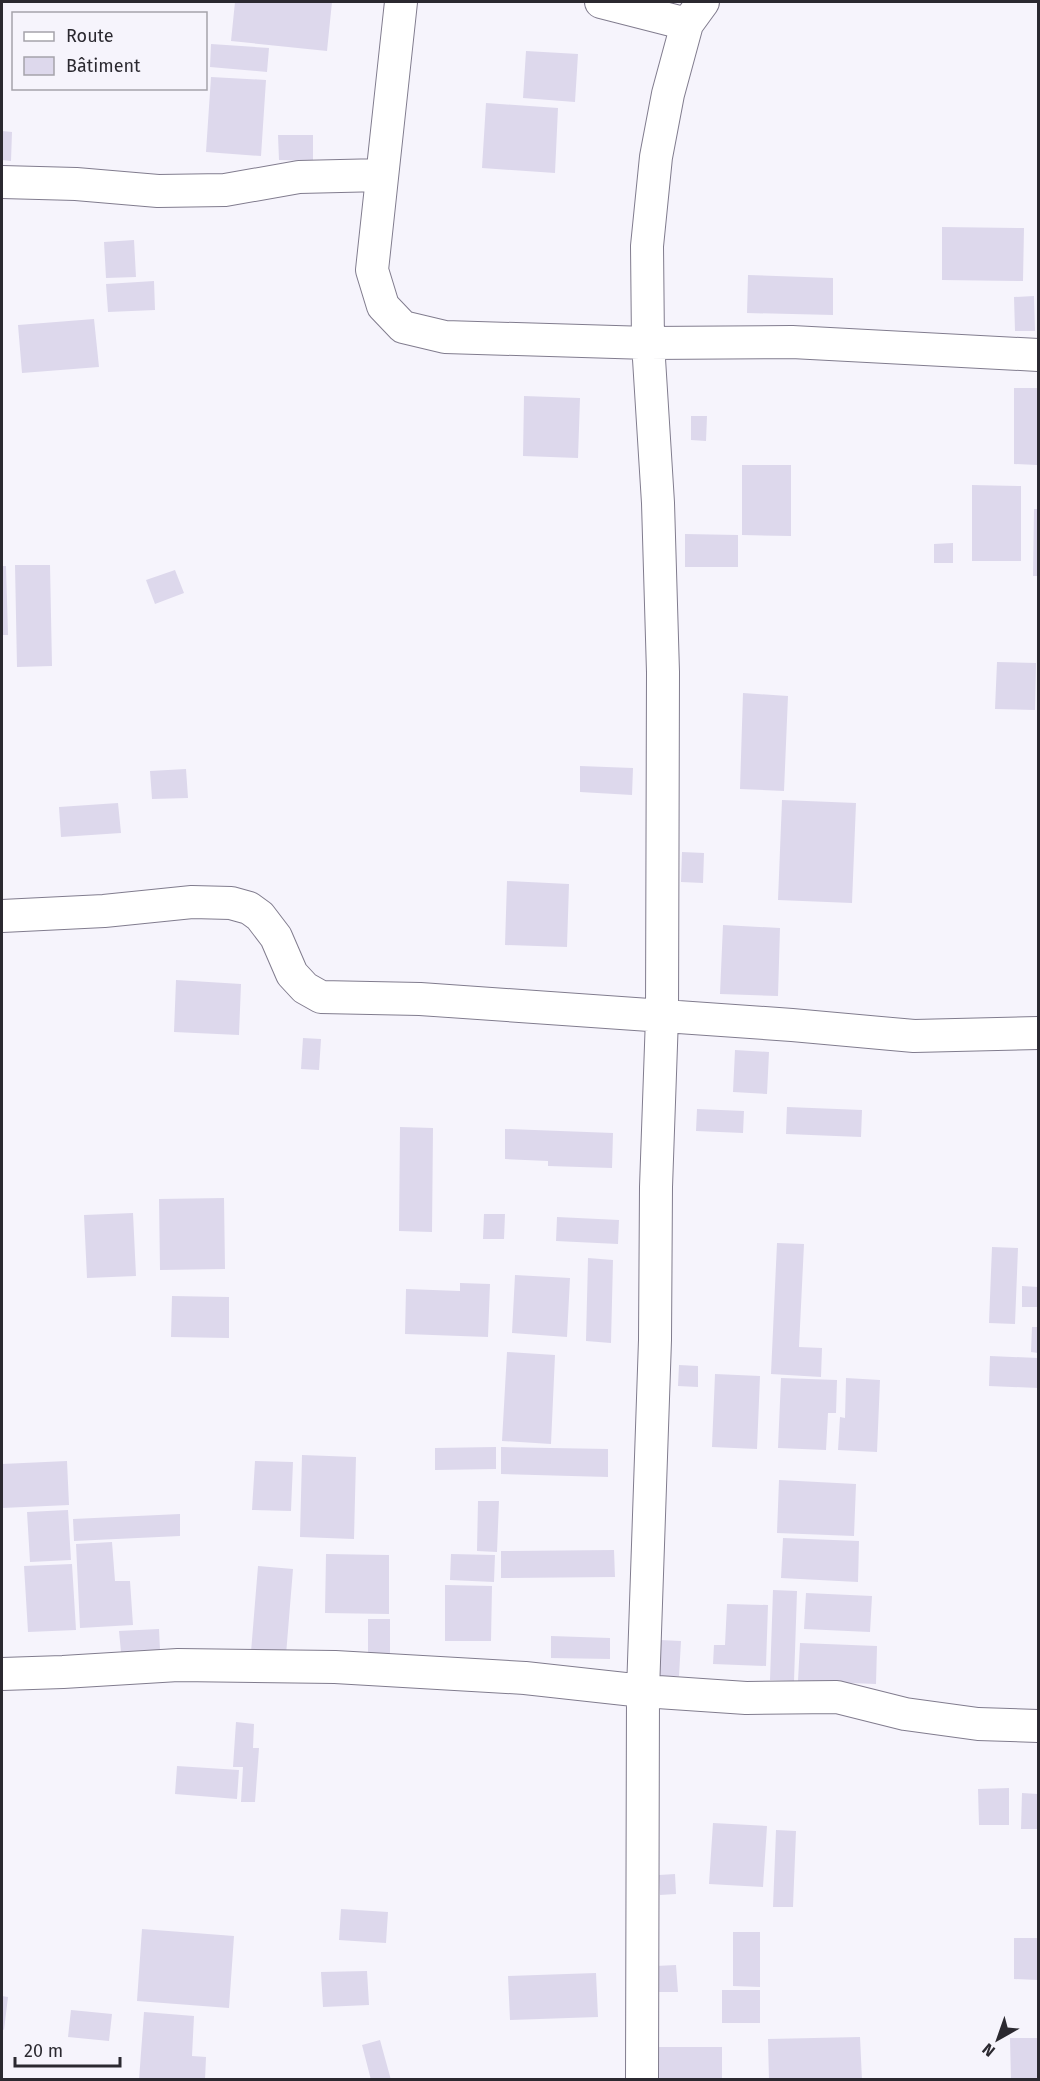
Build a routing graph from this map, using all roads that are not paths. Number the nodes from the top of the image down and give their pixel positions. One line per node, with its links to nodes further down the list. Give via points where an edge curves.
1 (401, 2): 4 (street)
2 (601, 2): 3 (street)
3 (695, 13): 6 (street, via 668,94 656,157 647,246)
4 (382, 174): 5 (street, via 299,177 214,190 158,191); 6 (street, via 372,270 383,306 403,327 445,337)
5 (2, 182)
6 (648, 343): 7 (street, via 792,342); 9 (street, via 663,672)
7 (1038, 355)
8 (2, 916): 9 (street, via 192,902 231,903 260,916 276,937 292,974 321,997 420,999)
9 (662, 1017): 10 (street, via 914,1036); 12 (street)
10 (1038, 1033)
11 (2, 1674): 12 (street, via 178,1665 324,1667 525,1678)
12 (643, 1691): 13 (street, via 746,1698 837,1697 905,1714 978,1724); 14 (street)
13 (1038, 1726)
14 (642, 2079)

